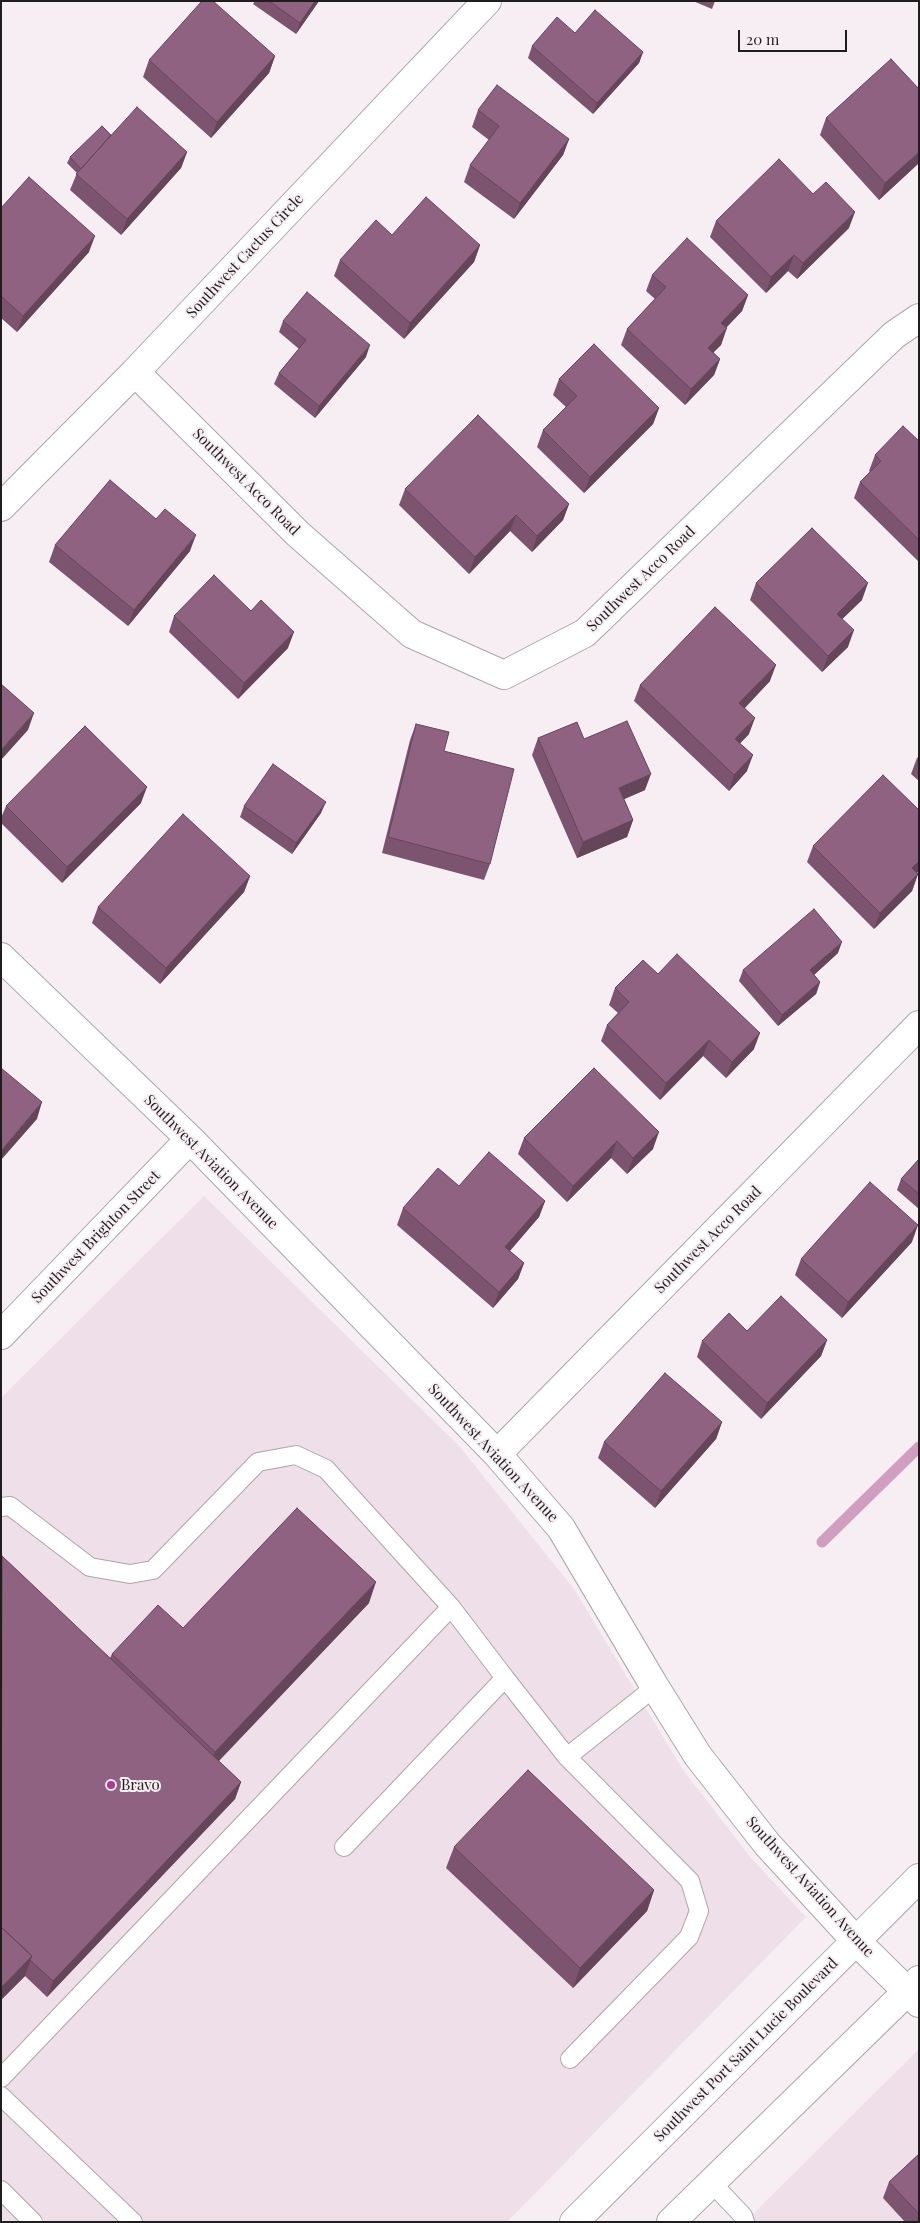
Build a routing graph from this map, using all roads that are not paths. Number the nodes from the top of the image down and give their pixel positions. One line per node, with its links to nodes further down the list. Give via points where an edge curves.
1 (487, 1): 3 (street, Southwest Cactus Circle)
2 (919, 318): 3 (street, Southwest Acco Road, via 894,335 586,633 504,674 412,634 298,534)
3 (135, 372): 4 (street, Southwest Cactus Circle)
4 (1, 508)
5 (1, 957): 7 (street, Southwest Aviation Avenue)
6 (919, 1025): 9 (street, Southwest Acco Road)
7 (190, 1139): 8 (street, Southwest Brighton Street); 9 (street, Southwest Aviation Avenue)
8 (1, 1335)
9 (497, 1454): 13 (street, Southwest Aviation Avenue, via 561,1528)
10 (1, 1508): 11 (lane, via 10,1506 90,1568 130,1574 153,1570 258,1462 296,1455 326,1469)
11 (452, 1607): 12 (lane); 20 (lane)
12 (505, 1678): 14 (lane); 15 (lane)
13 (655, 1687): 14 (lane); 17 (street, Southwest Aviation Avenue, via 698,1756 767,1844)
14 (567, 1757): 19 (lane, via 690,1881 699,1911 689,1937)
15 (344, 1847)
16 (919, 1878): 17 (street, Southwest Port Saint Lucie Boulevard)
17 (855, 1940): 18 (street, Southwest Aviation Avenue); 27 (street, Southwest Port Saint Lucie Boulevard)
18 (915, 1991): 22 (street)
19 (570, 2058)
20 (1, 2078)
21 (1, 2096): 26 (lane)
22 (711, 2182): 24 (lane); 28 (street)
23 (1, 2190): 25 (lane)
24 (744, 2219)
25 (33, 2222)
26 (133, 2222)
27 (574, 2222)
28 (671, 2222)

